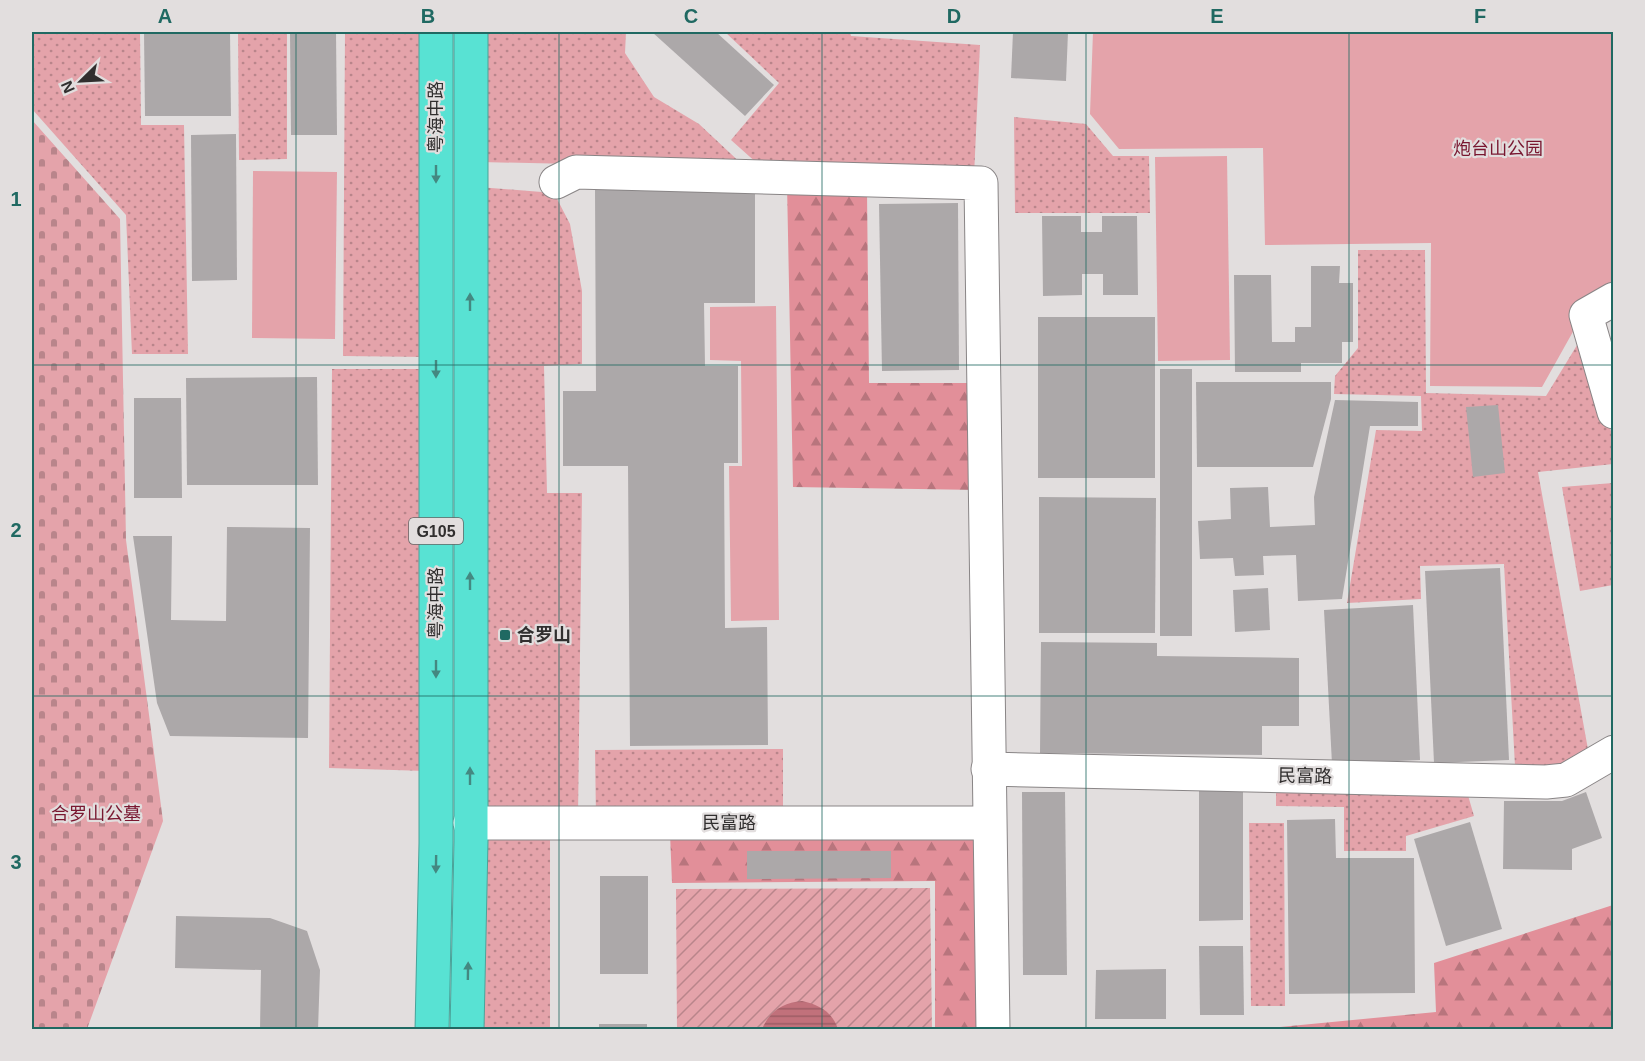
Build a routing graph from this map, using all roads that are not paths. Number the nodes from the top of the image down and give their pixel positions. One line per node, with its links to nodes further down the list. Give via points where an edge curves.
1 (436, 32): 10 (highway, 粤海中路 / G105, one-way to 10, via 436,843)
2 (471, 32): 8 (highway, 粤海中路 / G105, one-way to 2)
3 (556, 182): 7 (lane, via 576,171 981,183)
4 (1614, 299): 5 (lane, via 1586,315)
5 (1614, 411)
6 (1614, 752): 7 (lane, 民富路, via 1566,780 1546,782)
7 (988, 769): 9 (lane)
8 (470, 823): 9 (lane, 民富路); 11 (highway, 粤海中路 / G105, one-way to 8)
9 (988, 823): 12 (lane)
10 (432, 1029)
11 (467, 1029)
12 (993, 1029)

